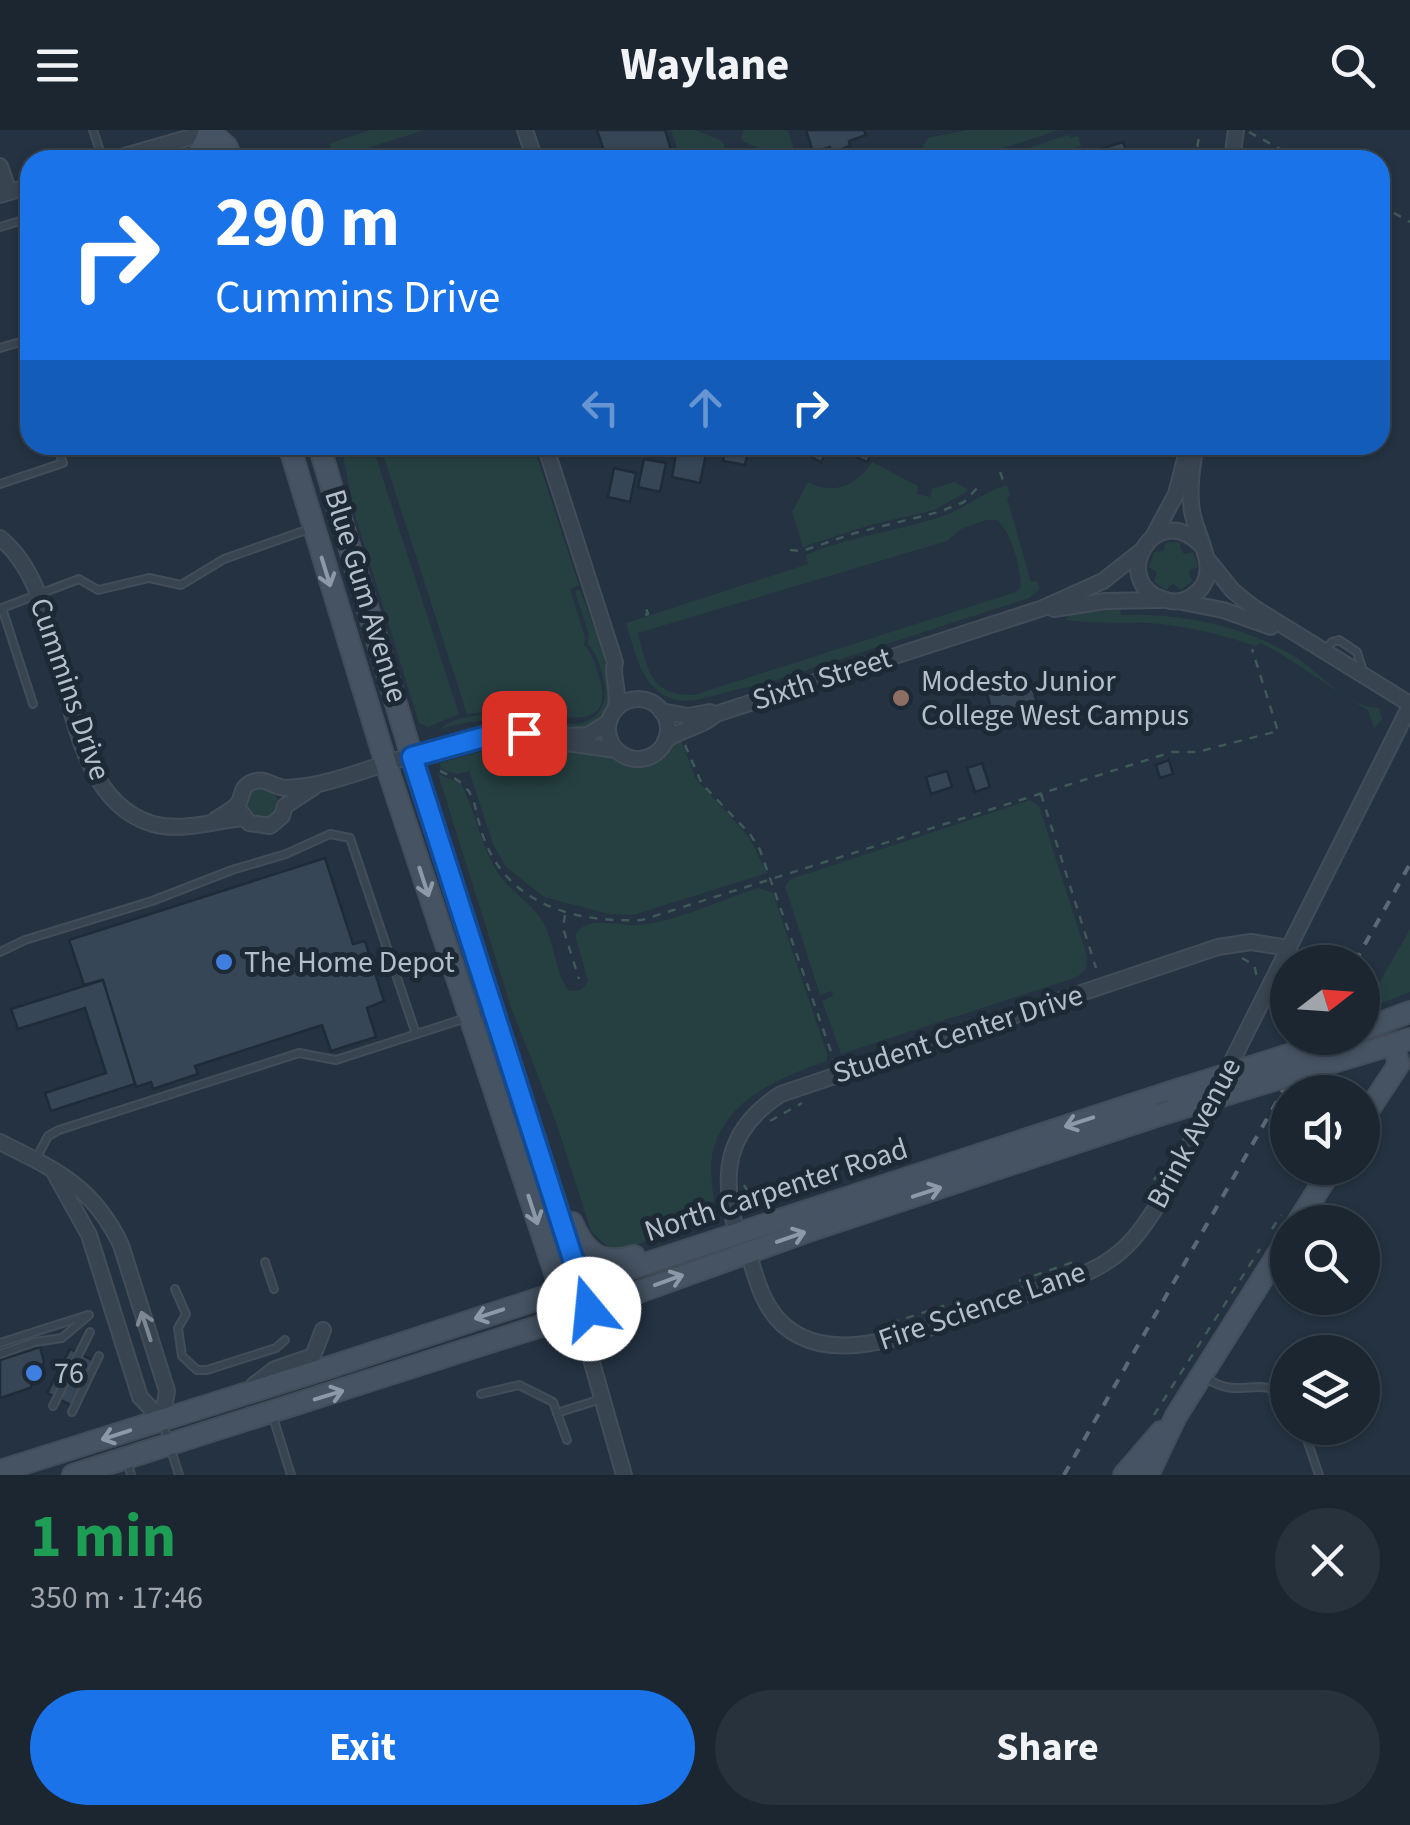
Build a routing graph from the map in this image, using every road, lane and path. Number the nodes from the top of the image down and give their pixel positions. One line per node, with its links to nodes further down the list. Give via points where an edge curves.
1 (210, 130): 3 (street); 4 (main road)
2 (1237, 130): 5 (path)
3 (144, 150)
4 (228, 150)
5 (1282, 150)
6 (0, 166): 7 (street)
7 (4, 194)
8 (60, 455): 16 (lane, via 62,463)
9 (292, 455): 18 (main road, Blue Gum Avenue)
10 (322, 455): 45 (main road, Blue Gum Avenue)
11 (548, 455): 32 (street)
12 (1187, 455): 19 (street)
13 (1194, 455): 21 (street, via 1190,502)
14 (1000, 472): 15 (path)
15 (1003, 480)
16 (0, 484)
17 (981, 484): 22 (path, via 964,502 939,512)
18 (313, 528): 25 (lane, via 224,559 181,585 149,578 98,590 79,579); 46 (main road, Blue Gum Avenue, one-way to 46)
19 (1154, 536): 21 (street, via 1180,531); 23 (street)
20 (0, 538): 25 (street, Cummins Drive, via 21,558)
21 (1202, 544): 24 (street)
22 (790, 550)
23 (1141, 551): 26 (street, via 1142,582); 28 (street, Sixth Street, via 1103,581)
24 (1208, 560): 26 (street, via 1199,590); 30 (street, via 1253,607)
25 (37, 594): 34 (lane, via 2,608); 52 (street, Cummins Drive, via 92,766 111,799 138,818 185,828)
26 (1172, 601): 28 (street, Sixth Street); 30 (street, via 1224,610)
27 (645, 605): 29 (path)
28 (1043, 608): 37 (street, Sixth Street)
29 (644, 615)
30 (1304, 641): 35 (street)
31 (1252, 649): 50 (path, via 1278,731 1172,752)
32 (615, 662): 33 (street); 38 (street, via 619,691)
33 (644, 700): 36 (street); 38 (street, via 628,700)
34 (33, 704)
35 (1410, 705): 56 (street, Brink Avenue)
36 (662, 710): 37 (street, Sixth Street); 42 (street)
37 (716, 714): 42 (street, Sixth Street)
38 (612, 716): 41 (street, Cummins Drive, via 582,736); 44 (street, via 609,736)
39 (510, 734): 41 (street, Cummins Drive); 43 (lane, via 522,749 537,753); 45 (street, Cummins Drive)
40 (682, 736): 53 (path, via 699,780 754,839)
41 (554, 738): 43 (street, Cummins Drive)
42 (665, 741): 44 (street, via 642,758)
43 (574, 745): 44 (street, Cummins Drive)
44 (616, 750)
45 (412, 757): 46 (street, Cummins Drive); 61 (main road, Blue Gum Avenue)
46 (386, 764): 48 (street, Cummins Drive); 63 (main road, Blue Gum Avenue, one-way to 63)
47 (440, 771): 54 (path, via 469,788 501,868 545,907)
48 (315, 786): 49 (street, Cummins Drive); 51 (street, Cummins Drive)
49 (279, 788): 51 (street); 52 (street, Cummins Drive, via 265,780 250,784 240,796)
50 (1041, 793): 53 (path); 58 (path)
51 (285, 806): 52 (street, Cummins Drive, via 270,826 256,826)
52 (241, 811)
53 (772, 879): 54 (path, via 642,920); 68 (path)
54 (566, 913): 59 (path, via 563,928)
55 (1270, 945): 82 (street, Student Center Drive, via 1218,947 781,1094 749,1122 729,1164)
56 (1291, 945)
57 (0, 952): 65 (lane, via 330,834 350,838)
58 (1096, 968)
59 (579, 979)
60 (1270, 987): 83 (street, Brink Avenue)
61 (495, 1009): 63 (lane); 73 (main road, Blue Gum Avenue)
62 (1410, 1012): 64 (main road)
63 (468, 1016): 65 (lane); 91 (main road, Blue Gum Avenue, one-way to 91)
64 (1380, 1023)
65 (416, 1034): 76 (lane, via 336,1060 299,1052 74,1125 48,1136)
66 (1401, 1042): 69 (main road, North Carpenter Road); 71 (main road, via 1399,1064)
67 (1288, 1055): 82 (main road, North Carpenter Road, one-way to 82, bridge)
68 (835, 1064)
69 (1332, 1070): 70 (path); 86 (main road, North Carpenter Road, one-way to 69, bridge, via 1158,1115)
70 (1334, 1075)
71 (1380, 1093)
72 (802, 1103): 74 (path)
73 (532, 1124): 82 (main road, via 576,1232 598,1257 622,1260 706,1234); 88 (main road, Blue Gum Avenue)
74 (767, 1124)
75 (0, 1142): 76 (street)
76 (36, 1160): 77 (street)
77 (54, 1171): 108 (street, via 89,1234 140,1397); 108 (street, one-way to 77, via 167,1390 121,1245 96,1203)
78 (742, 1178): 81 (path)
79 (1318, 1185): 80 (main road)
80 (1301, 1205)
81 (762, 1207)
82 (738, 1232): 88 (main road, North Carpenter Road)
83 (1136, 1236): 86 (street, Fire Science Lane, via 1081,1274 852,1347 813,1341 776,1318)
84 (1261, 1247): 109 (path)
85 (1270, 1251): 99 (main road)
86 (748, 1252): 92 (main road, North Carpenter Road, one-way to 86)
87 (265, 1262): 90 (lane)
88 (582, 1285): 91 (main road, North Carpenter Road); 92 (main road, Blue Gum Avenue)
89 (175, 1289): 95 (lane, via 186,1314 178,1332 182,1356 196,1370)
90 (274, 1289)
91 (560, 1291): 92 (main road, Blue Gum Avenue); 101 (main road, North Carpenter Road, one-way to 101)
92 (582, 1319): 103 (street, Blue Gum Avenue); 106 (main road, North Carpenter Road, one-way to 92)
93 (323, 1330): 101 (street, via 313,1356 276,1369)
94 (90, 1332): 104 (lane)
95 (286, 1340)
96 (0, 1344): 97 (lane, via 89,1314 62,1338)
97 (0, 1354)
98 (99, 1356): 105 (lane)
99 (1201, 1374): 100 (lane, via 1224,1390); 115 (main road)
100 (1270, 1387)
101 (243, 1394): 108 (main road, North Carpenter Road)
102 (481, 1394): 107 (lane, via 519,1385 553,1402)
103 (602, 1400): 107 (lane); 119 (street, Blue Gum Avenue)
104 (53, 1406)
105 (72, 1412)
106 (272, 1412): 111 (main road, North Carpenter Road); 118 (lane)
107 (557, 1412): 110 (lane)
108 (162, 1420): 111 (lane); 114 (main road, North Carpenter Road, one-way to 114)
109 (1150, 1422)
110 (567, 1440)
111 (170, 1444): 113 (main road, North Carpenter Road); 117 (lane)
112 (1308, 1445): 120 (lane)
113 (129, 1466): 116 (main road, North Carpenter Road)
114 (0, 1471)
115 (1144, 1471)
116 (73, 1475)
117 (179, 1475)
118 (291, 1475)
119 (624, 1475)
120 (1318, 1475)

